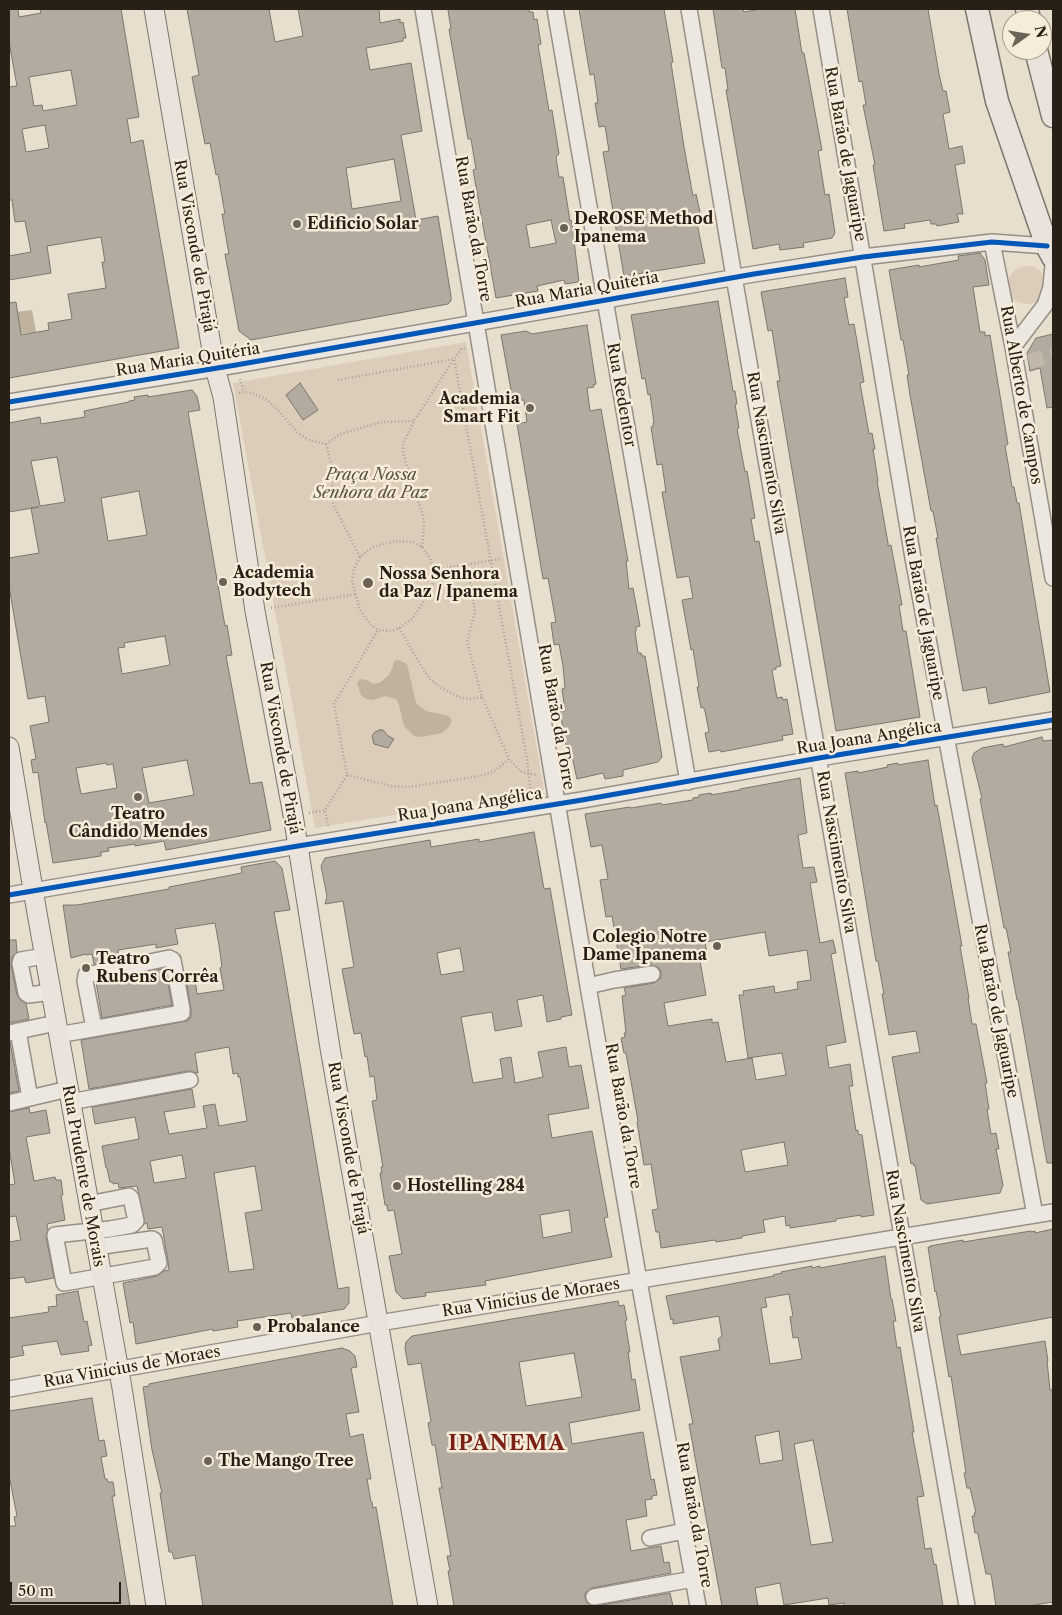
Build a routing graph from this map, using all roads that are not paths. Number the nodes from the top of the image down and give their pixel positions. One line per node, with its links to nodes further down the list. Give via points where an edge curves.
1 (154, 9): 17 (main road, Rua Visconde de Pirajá)
2 (423, 9): 15 (street, Rua Barão da Torre)
3 (555, 9): 14 (street, Rua Redentor)
4 (689, 9): 12 (street, Rua Nascimento Silva)
5 (821, 9): 11 (street, Rua Barão de Jaguaripe)
6 (977, 9): 10 (highway, via 997,100)
7 (1039, 60): 8 (highway)
8 (1053, 116)
9 (992, 242): 10 (street, Rua Maria Quitéria); 11 (street, Rua Maria Quitéria); 16 (street, Rua Alberto de Campos)
10 (1051, 250): 13 (street)
11 (863, 256): 12 (street, Rua Maria Quitéria); 22 (street, Rua Barão de Jaguaripe)
12 (734, 277): 14 (street, Rua Maria Quitéria); 24 (street, Rua Nascimento Silva)
13 (1051, 298): 16 (street)
14 (605, 300): 15 (street, Rua Maria Quitéria); 25 (street, Rua Redentor)
15 (476, 322): 17 (street, Rua Maria Quitéria); 26 (street, Rua Barão da Torre)
16 (1013, 347): 19 (street, Rua Alberto de Campos, via 1022,364)
17 (215, 368): 18 (street, Rua Maria Quitéria); 27 (main road, Rua Visconde de Pirajá, via 223,397 255,611)
18 (9, 402)
19 (1049, 526): 20 (street, Rua Alberto de Campos)
20 (1053, 578)
21 (1053, 720): 22 (street, Rua Joana Angélica)
22 (945, 738): 24 (street, Rua Joana Angélica); 43 (street, Rua Barão de Jaguaripe)
23 (9, 747): 28 (main road, Rua Prudente de Morais)
24 (819, 758): 25 (street, Rua Joana Angélica); 44 (street, Rua Nascimento Silva)
25 (688, 782): 26 (street, Rua Joana Angélica)
26 (558, 804): 27 (street, Rua Joana Angélica); 32 (street, Rua Barão da Torre)
27 (298, 846): 28 (street, Rua Joana Angélica); 48 (main road, Rua Visconde de Pirajá)
28 (34, 891): 29 (street, Rua Joana Angélica); 30 (main road, Rua Prudente de Morais)
29 (9, 895)
30 (44, 956): 33 (main road, Rua Prudente de Morais); 33 (street, via 21,960 20,963 26,993 30,996)
31 (652, 974): 32 (street)
32 (588, 986): 47 (street, Rua Barão da Torre)
33 (51, 992): 35 (main road, Rua Prudente de Morais)
34 (94, 1028): 34 (street, via 182,1013 173,960 86,975); 35 (street)
35 (57, 1029): 36 (street); 38 (main road, Rua Prudente de Morais)
36 (14, 1032): 39 (street)
37 (190, 1080): 38 (street)
38 (69, 1095): 39 (street); 41 (main road, Rua Prudente de Morais)
39 (30, 1098): 40 (street)
40 (9, 1103)
41 (88, 1204): 45 (main road, Rua Prudente de Morais); 45 (street, via 129,1196 136,1221)
42 (1053, 1212): 43 (street, Rua Vinícius de Moraes)
43 (1035, 1215): 44 (street, Rua Vinícius de Moraes)
44 (902, 1236): 47 (street, Rua Vinícius de Moraes); 58 (street, Rua Nascimento Silva)
45 (94, 1239): 46 (main road, Rua Prudente de Morais); 46 (street, via 55,1235 64,1282); 46 (street, via 152,1239 159,1263 155,1267)
46 (101, 1276): 49 (main road, Rua Prudente de Morais)
47 (639, 1280): 48 (street, Rua Vinícius de Moraes); 51 (street, Rua Barão da Torre)
48 (379, 1323): 49 (street, Rua Vinícius de Moraes); 56 (main road, Rua Visconde de Pirajá)
49 (118, 1369): 50 (street, Rua Vinícius de Moraes); 55 (main road, Rua Prudente de Morais)
50 (9, 1389)
51 (684, 1531): 52 (street); 53 (street, Rua Barão da Torre)
52 (650, 1538)
53 (693, 1579): 54 (street); 57 (street, Rua Barão da Torre)
54 (594, 1597)
55 (156, 1606)
56 (428, 1606)
57 (698, 1606)
58 (967, 1606)

